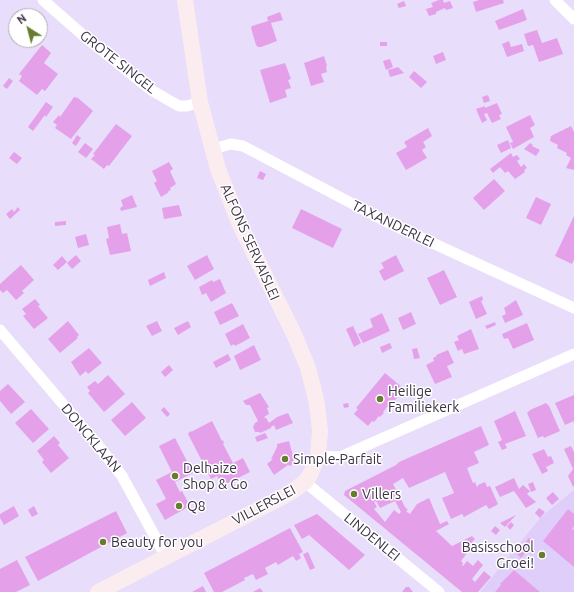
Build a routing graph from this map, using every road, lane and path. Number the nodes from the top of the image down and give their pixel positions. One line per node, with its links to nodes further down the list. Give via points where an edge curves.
1 (43, 0): 5 (street, GROTE SINGEL, via 151,90 179,106)
2 (185, 0): 5 (street, ALFONS SERVAISLEI)
3 (555, 0): 4 (street)
4 (574, 19)
5 (200, 102): 6 (street, ALFONS SERVAISLEI)
6 (213, 149): 7 (street, TAXANDERLEI, via 231,144 243,146 389,223); 10 (street, ALFONS SERVAISLEI, via 220,175 240,225 308,368 318,412)
7 (574, 308)
8 (0, 330): 12 (street, DONCKLAAN, via 122,476)
9 (574, 354): 10 (street, via 340,457)
10 (318, 456): 11 (street, VILLERSLEI)
11 (305, 482): 12 (street, VILLERSLEI, via 290,493); 14 (street, LINDENLEI)
12 (166, 557): 13 (street, VILLERSLEI)
13 (98, 592)
14 (439, 592)

